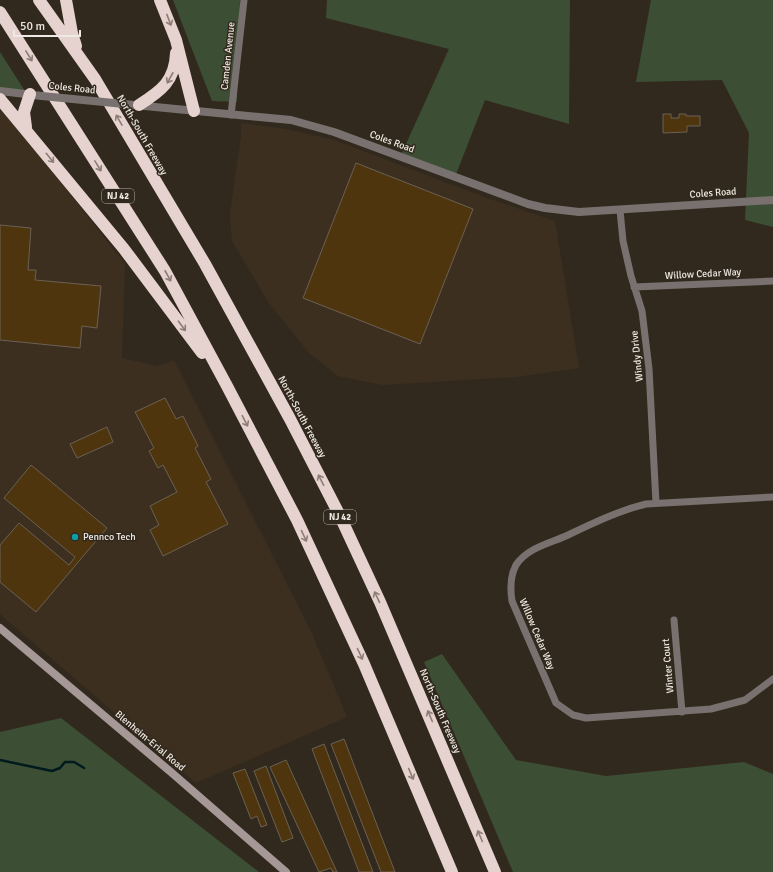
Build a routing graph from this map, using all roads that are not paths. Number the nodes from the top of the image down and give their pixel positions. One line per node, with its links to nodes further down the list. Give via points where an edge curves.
1 (39, 0): 7 (highway, North-South Freeway / NJ 42)
2 (66, 0): 7 (highway, via 72,33)
3 (160, 0): 6 (highway, one-way to 6)
4 (244, 0): 13 (street, Camden Avenue)
5 (0, 12): 19 (highway, NJ 42, one-way to 19, via 165,271)
6 (176, 40): 11 (highway, one-way to 11, via 176,67 159,92); 12 (highway)
7 (82, 60): 28 (highway, North-South Freeway / NJ 42, one-way to 7, via 417,687 335,507 205,264)
8 (0, 91): 9 (street, Coles Road)
9 (30, 94): 11 (street, Coles Road, bridge); 14 (highway, via 24,112)
10 (0, 99): 14 (highway)
11 (139, 105): 12 (street, Coles Road)
12 (194, 111): 13 (street, Coles Road)
13 (231, 115): 16 (street, Coles Road, via 291,120 334,132 528,204 579,212)
14 (26, 128): 19 (highway, one-way to 19, via 124,249)
15 (773, 200): 16 (street, Coles Road)
16 (620, 210): 18 (street, Windy Drive, via 623,241)
17 (773, 281): 18 (street, Willow Cedar Way)
18 (634, 287): 21 (street, Windy Drive, via 642,311 649,369)
19 (227, 386): 27 (highway, NJ 42, one-way to 27, via 297,520 364,664)
20 (773, 497): 21 (street, Willow Cedar Way)
21 (656, 503): 25 (street, Willow Cedar Way, via 602,518 524,556 516,565 511,578 512,601 556,703 573,715 586,718)
22 (674, 620): 25 (street, Winter Court)
23 (0, 628): 26 (main road, Blenheim-Erial Road)
24 (773, 679): 25 (street, Willow Cedar Way, via 745,700 711,710)
25 (682, 712)
26 (286, 872)
27 (452, 872)
28 (495, 872)

